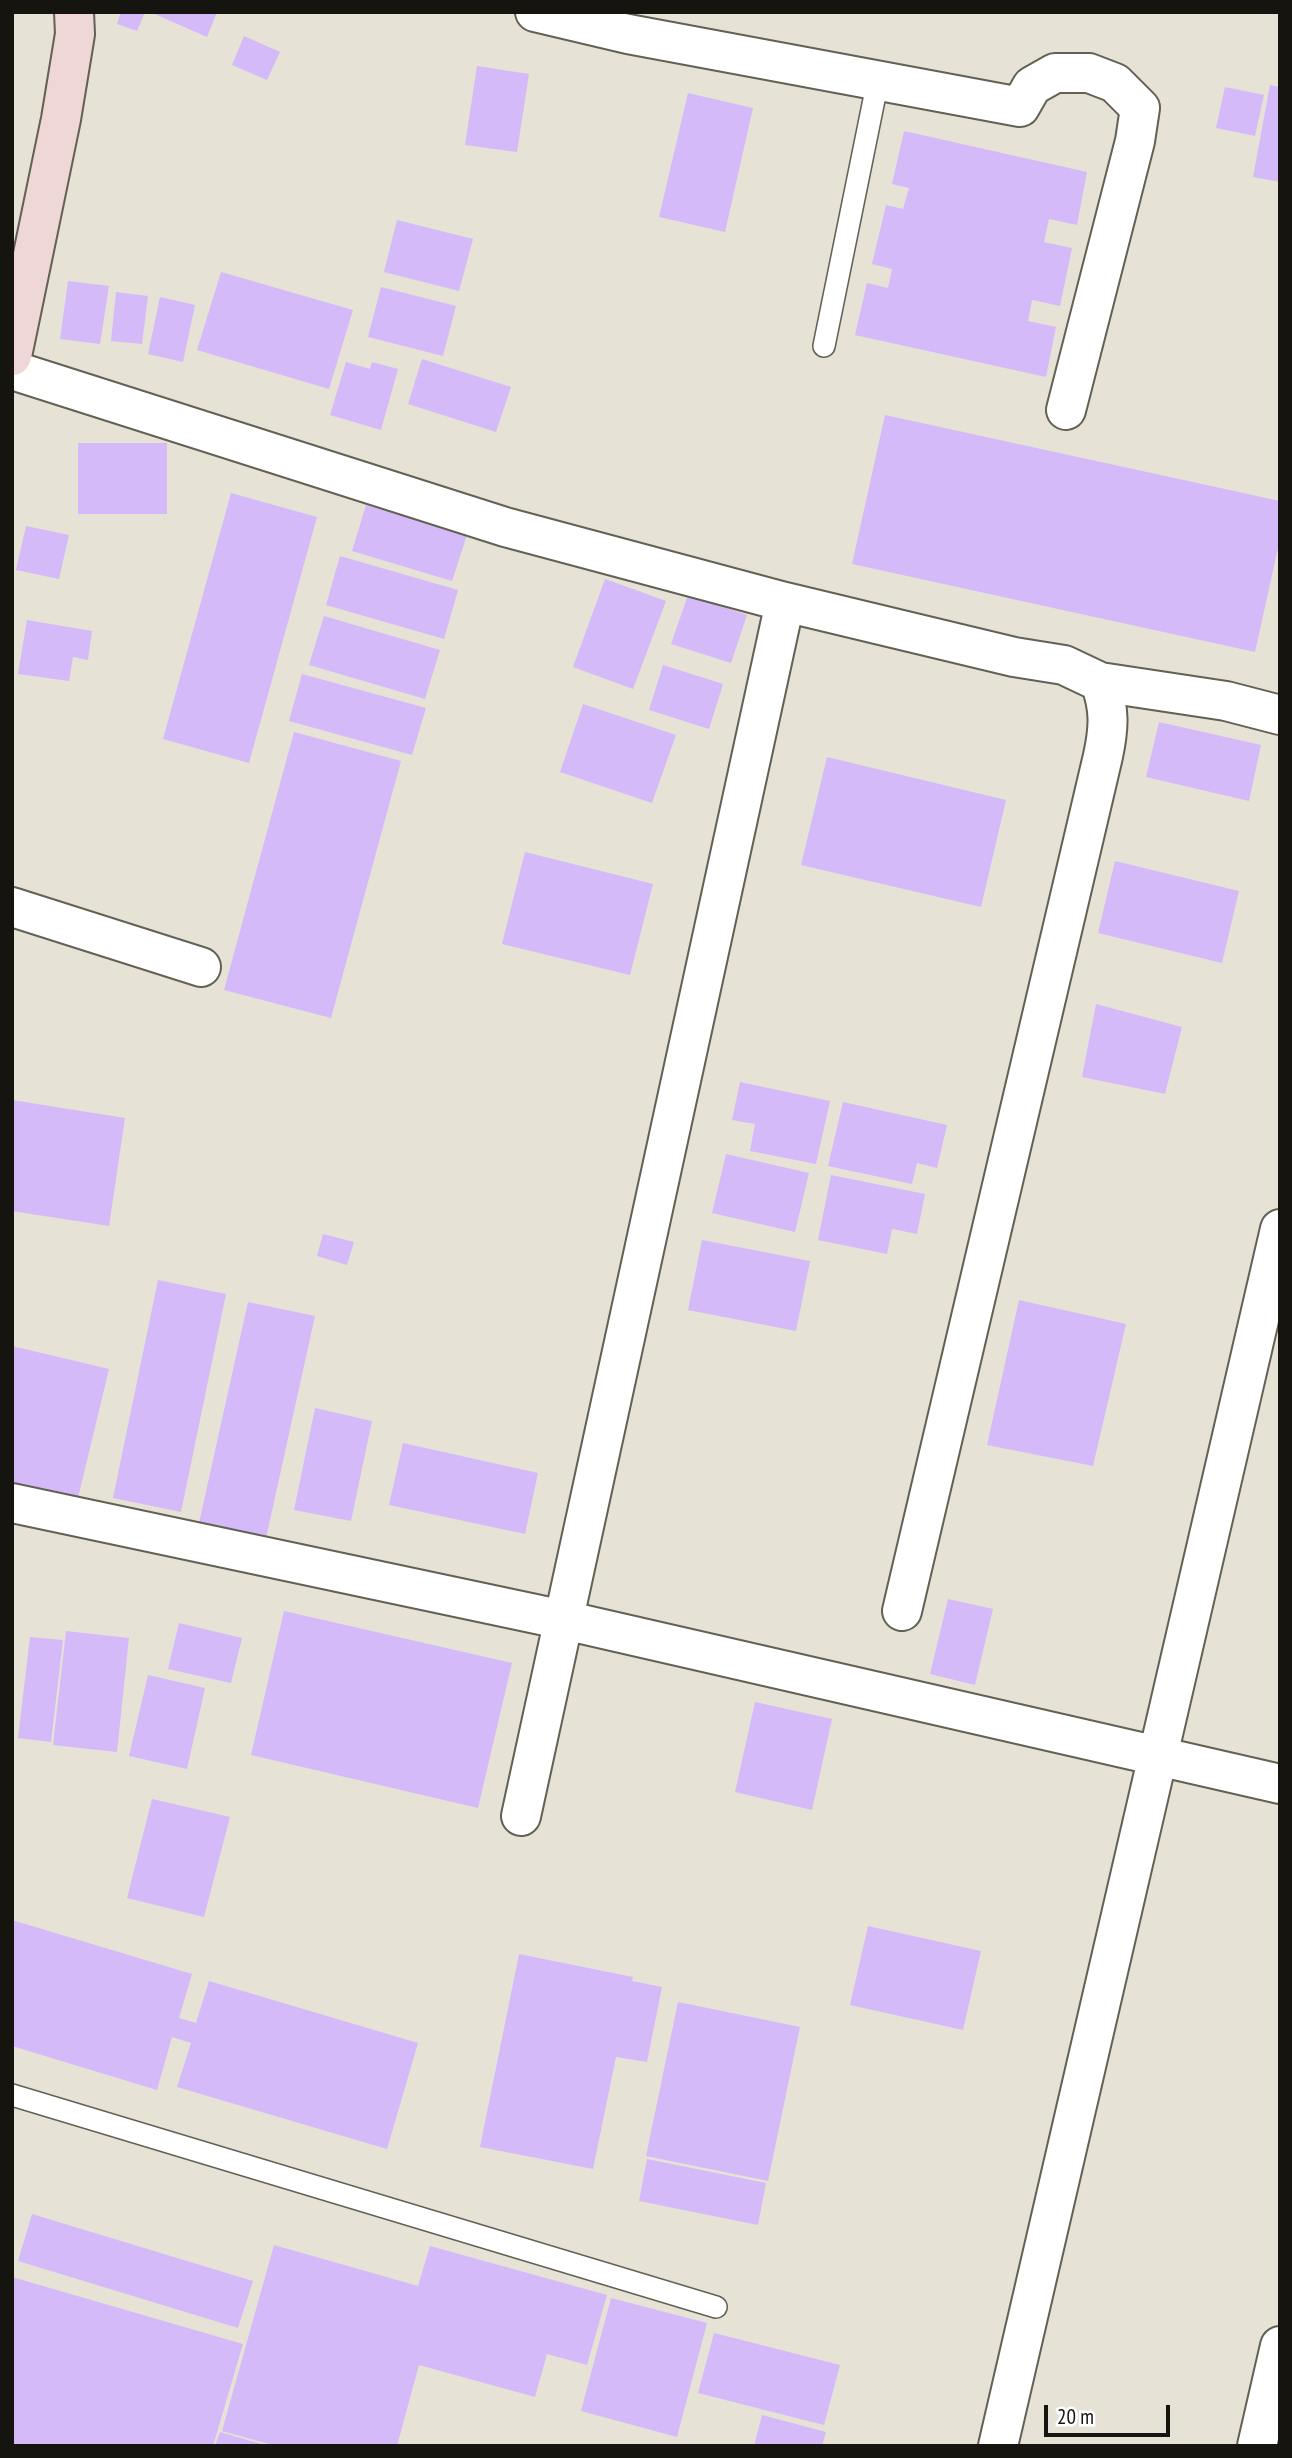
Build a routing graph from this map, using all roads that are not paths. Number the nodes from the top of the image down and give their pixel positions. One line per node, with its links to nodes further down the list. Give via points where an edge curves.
1 (74, 12): 5 (main road, via 75,34 61,119)
2 (535, 12): 3 (street)
3 (878, 80): 4 (lane); 7 (street, via 1020,107 1032,86 1055,73 1089,73 1115,83 1139,108 1135,141)
4 (824, 346)
5 (12, 356)
6 (12, 370): 8 (street, via 505,527)
7 (1066, 410)
8 (785, 602): 9 (street, via 1064,665); 16 (street)
9 (1100, 682): 10 (street, via 1226,701); 15 (street, via 1109,726 1103,756)
10 (1280, 715)
11 (12, 907): 12 (street)
12 (201, 967)
13 (1280, 1229): 17 (street)
14 (12, 1503): 16 (street)
15 (902, 1611)
16 (564, 1620): 17 (street); 19 (street)
17 (1158, 1755): 18 (street); 23 (street)
18 (1280, 1784)
19 (521, 1816)
20 (12, 2095): 21 (lane)
21 (716, 2307)
22 (1280, 2346): 24 (street)
23 (998, 2446)
24 (1257, 2446)

